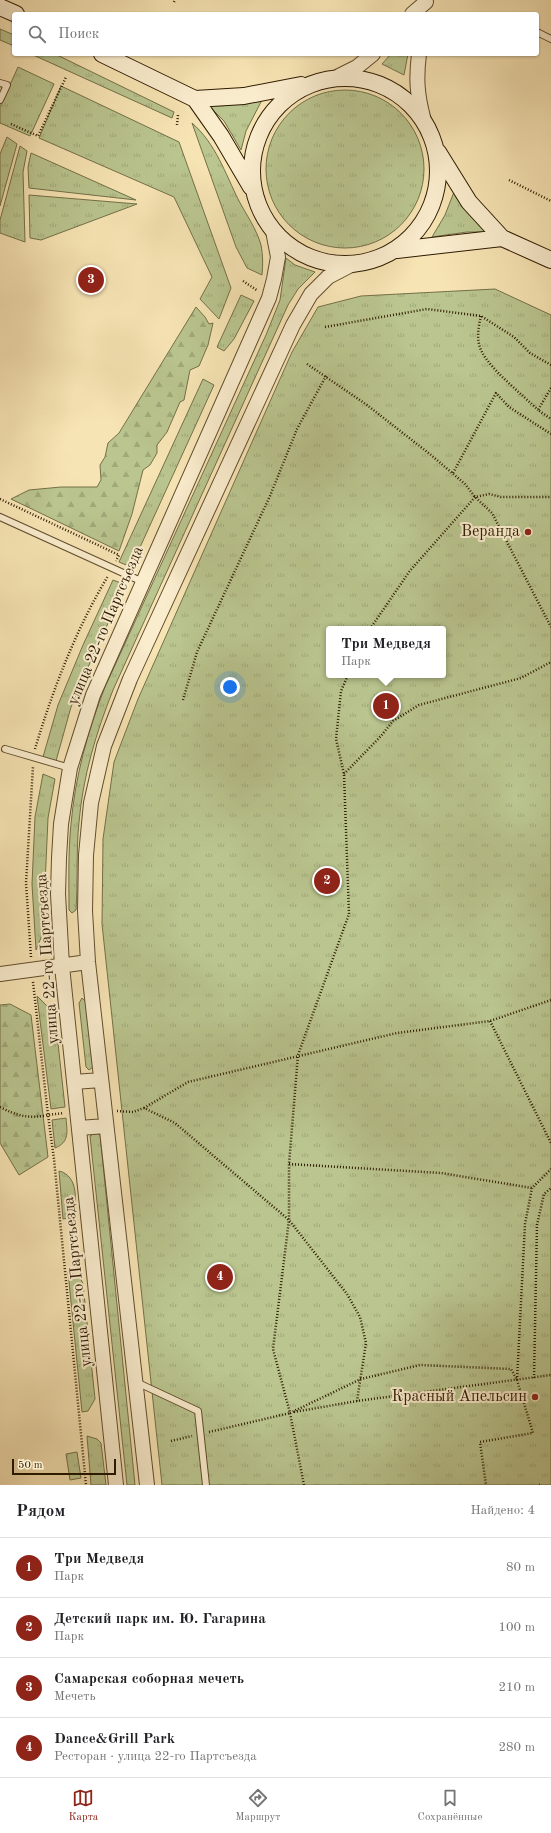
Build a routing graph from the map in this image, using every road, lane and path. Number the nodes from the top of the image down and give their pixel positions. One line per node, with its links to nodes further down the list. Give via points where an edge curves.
1 (426, 5): 4 (street)
2 (0, 7): 3 (main road)
3 (12, 12)
4 (415, 12)
5 (539, 33): 6 (lane)
6 (551, 39)
7 (106, 56): 14 (main road)
8 (370, 56): 10 (street)
9 (419, 56): 17 (street, via 417,93)
10 (339, 76): 13 (main road); 17 (main road, via 372,80 404,97)
11 (66, 77): 18 (path, via 38,136)
12 (0, 83): 15 (lane, via 7,86)
13 (308, 84): 14 (main road, via 244,96); 22 (main road, via 282,103 261,129 252,156)
14 (195, 99): 22 (main road, via 221,136)
15 (0, 100)
16 (178, 115): 19 (path)
17 (423, 117): 20 (main road)
18 (10, 124)
19 (177, 125)
20 (438, 152): 25 (main road, via 469,202); 26 (main road, via 439,189 428,218 411,239)
21 (509, 180): 23 (path)
22 (251, 187): 24 (main road)
23 (551, 201)
24 (273, 231): 28 (main road, via 293,249 320,260); 46 (street, улица 22-го Партсъезда, via 278,257 269,298)
25 (502, 238): 26 (main road); 27 (main road)
26 (397, 250): 28 (main road)
27 (551, 260)
28 (353, 264): 55 (street, via 328,277 311,294 293,325 130,679 104,746 91,803 85,883)
29 (243, 281): 30 (path)
30 (260, 292)
31 (481, 316): 32 (path, via 427,309); 34 (path, via 514,336 530,353); 37 (path, via 478,328 482,351 489,362)
32 (325, 327)
33 (308, 364): 35 (path)
34 (551, 365)
35 (326, 376): 40 (path, via 367,404); 51 (path, via 297,429 270,496 197,652)
36 (551, 388): 37 (path)
37 (538, 410): 38 (path)
38 (551, 418)
39 (551, 434): 40 (path, via 509,407 496,393)
40 (453, 473): 42 (path)
41 (551, 496): 42 (path, via 501,497 489,494)
42 (476, 497): 47 (path, via 409,572); 48 (path, via 492,513)
43 (0, 499): 45 (path)
44 (0, 517): 46 (lane)
45 (119, 555)
46 (143, 582): 53 (street, улица 22-го Партсъезда, via 93,695)
47 (372, 626)
48 (551, 626)
49 (551, 662): 54 (path, via 521,678 419,705 393,721)
50 (347, 678): 54 (path, via 341,691 336,739)
51 (183, 700)
52 (5, 749): 53 (lane)
53 (70, 768): 56 (street, улица 22-го Партсъезда, via 61,824 59,858)
54 (344, 774): 60 (path, via 349,914)
55 (88, 962): 56 (street); 61 (street)
56 (62, 966): 57 (street); 62 (street, улица 22-го Партсъезда)
57 (0, 974)
58 (551, 1000): 59 (path)
59 (490, 1021): 60 (path, via 397,1032); 68 (path)
60 (298, 1055): 64 (path, via 188,1082); 69 (path)
61 (101, 1080): 62 (street); 66 (street)
62 (74, 1082): 67 (street, улица 22-го Партсъезда)
63 (0, 1107): 83 (path, via 10,1113 32,1118 48,1115)
64 (144, 1108): 65 (path); 73 (path, via 175,1123)
65 (133, 1112)
66 (106, 1126): 67 (street); 78 (street)
67 (79, 1128): 84 (street, улица 22-го Партсъезда)
68 (551, 1143)
69 (288, 1164): 71 (path, via 441,1172); 73 (path)
70 (551, 1169): 71 (path)
71 (532, 1188): 77 (path, via 525,1224)
72 (551, 1188): 75 (path, via 544,1194 537,1225)
73 (289, 1220): 76 (path, via 347,1294 360,1317 366,1343); 80 (path, via 273,1349)
74 (551, 1375): 75 (path)
75 (534, 1378): 77 (path)
76 (361, 1379): 77 (path, via 420,1364 511,1370); 79 (path); 80 (path)
77 (516, 1380): 79 (path); 88 (path, via 533,1433 480,1442)
78 (135, 1381): 81 (lane, via 198,1411); 85 (street)
79 (358, 1401): 80 (path)
80 (290, 1413): 81 (path); 87 (path)
81 (200, 1434): 82 (path); 86 (lane)
82 (171, 1441)
83 (86, 1485)
84 (116, 1485)
85 (147, 1485)
86 (206, 1485)
87 (304, 1485)
88 (486, 1485)
89 (539, 1485): 90 (path)
90 (542, 1485)

